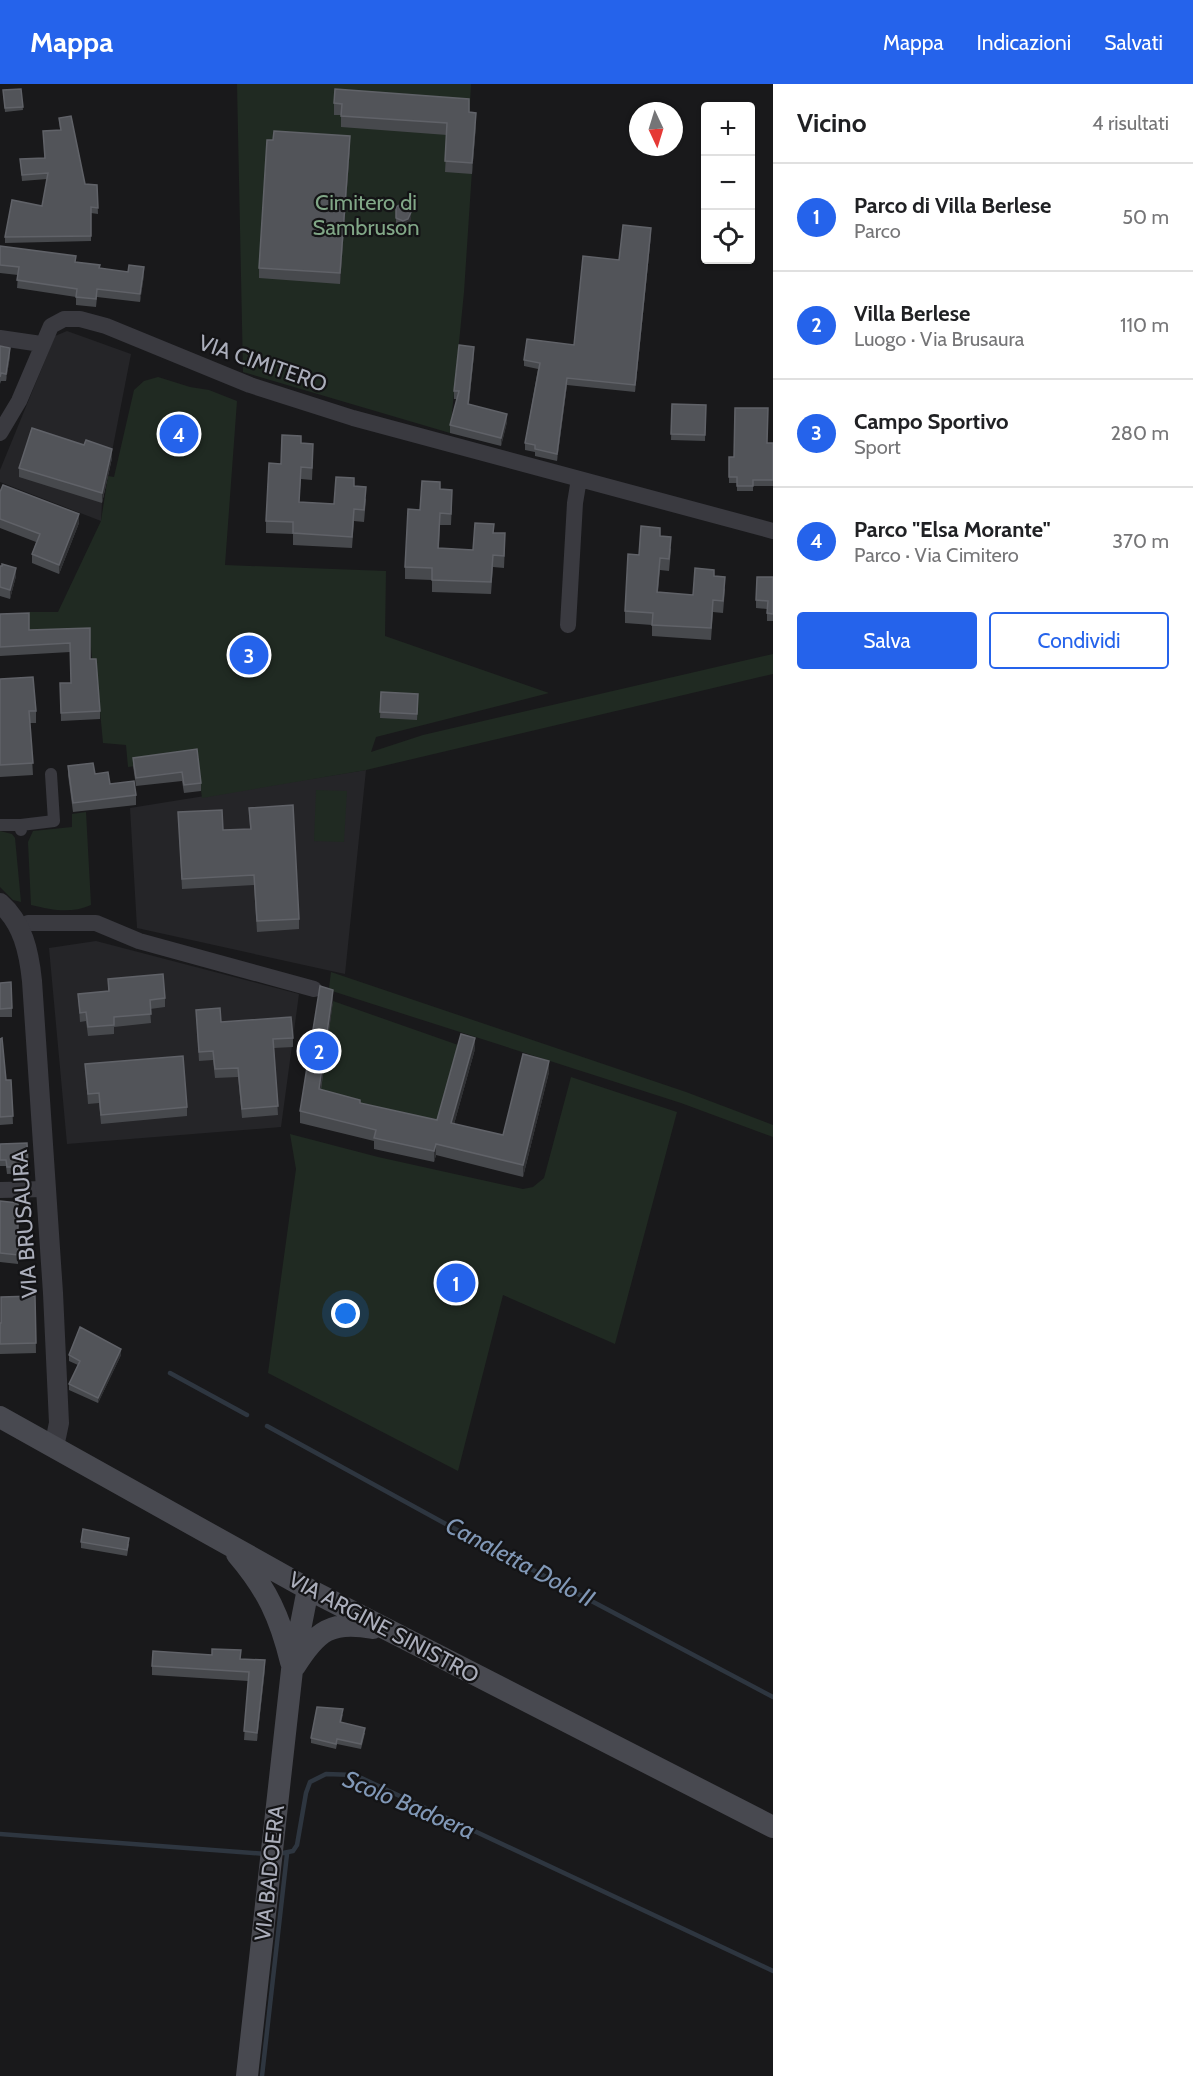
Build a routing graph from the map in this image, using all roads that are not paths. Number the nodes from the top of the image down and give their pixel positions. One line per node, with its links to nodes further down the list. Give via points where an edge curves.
1 (0, 338): 2 (street)
2 (41, 344): 3 (street, VIA CIMITERO, via 19,401); 4 (street, VIA CIMITERO, via 57,321 90,321 269,392)
3 (0, 433)
4 (579, 479): 5 (street, VIA CIMITERO); 6 (street)
5 (773, 531)
6 (568, 625)
7 (51, 774): 8 (street, via 54,821 21,827)
8 (0, 825)
9 (0, 903): 10 (street, VIA BRUSAURA)
10 (19, 927): 11 (street, via 28,923 96,923 139,941); 12 (street, VIA BRUSAURA, via 27,944 32,981)
11 (314, 989)
12 (46, 1189): 13 (street); 15 (street, VIA BRUSAURA, via 59,1424)
13 (0, 1190)
14 (0, 1417): 15 (main road, VIA ARGINE SINISTRO)
15 (54, 1447): 16 (main road, VIA ARGINE SINISTRO)
16 (228, 1543): 17 (main road, VIA ARGINE SINISTRO); 19 (main road, VIA BADOERA, via 268,1595)
17 (308, 1589): 18 (main road, VIA ARGINE SINISTRO); 19 (main road, VIA BADOERA)
18 (392, 1632): 19 (main road, VIA BADOERA, via 353,1625 331,1628 307,1647); 20 (main road, VIA ARGINE SINISTRO)
19 (292, 1670): 21 (main road, VIA BADOERA)
20 (773, 1827)
21 (247, 2076)

